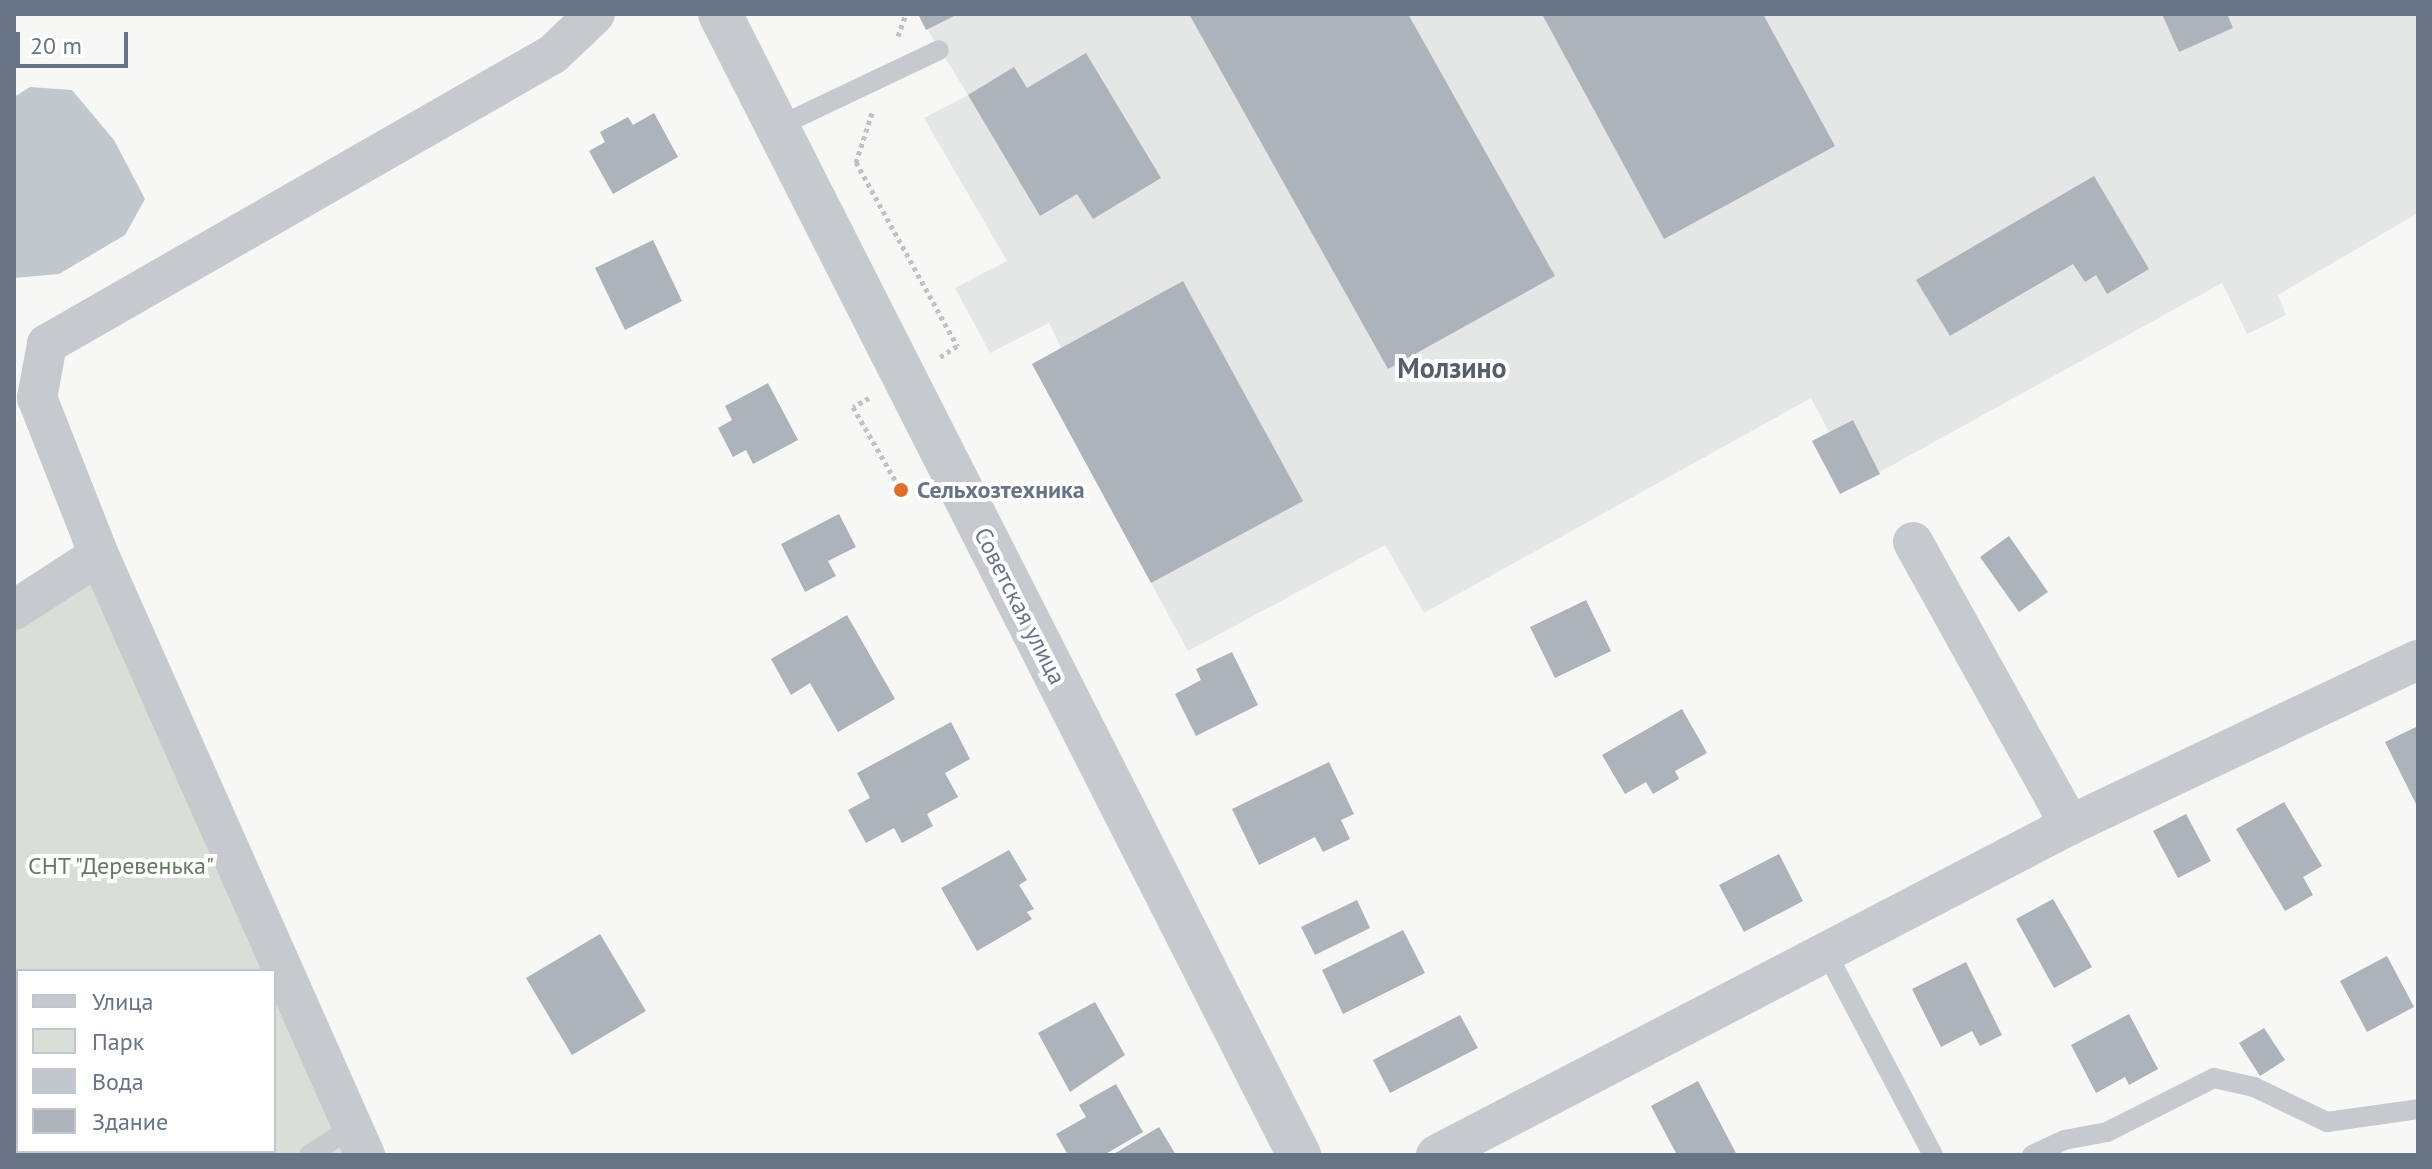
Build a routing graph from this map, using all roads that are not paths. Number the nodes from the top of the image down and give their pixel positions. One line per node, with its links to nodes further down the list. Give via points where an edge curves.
1 (595, 14): 5 (street, via 553,54)
2 (720, 14): 4 (street, Советская улица)
3 (939, 50): 4 (lane)
4 (777, 127): 15 (street, Советская улица)
5 (31, 339): 7 (street, via 37,398)
6 (1913, 542): 10 (street)
7 (99, 555): 8 (street); 13 (street)
8 (14, 610)
9 (2418, 660): 10 (street)
10 (2070, 825): 11 (street)
11 (1826, 952): 16 (street); 17 (lane)
12 (2418, 1109): 18 (lane, via 2327,1122 2254,1087 2214,1078 2107,1132 2064,1140)
13 (358, 1142): 14 (lane)
14 (309, 1155)
15 (1299, 1155)
16 (1436, 1155)
17 (1933, 1155)
18 (2032, 1155)

